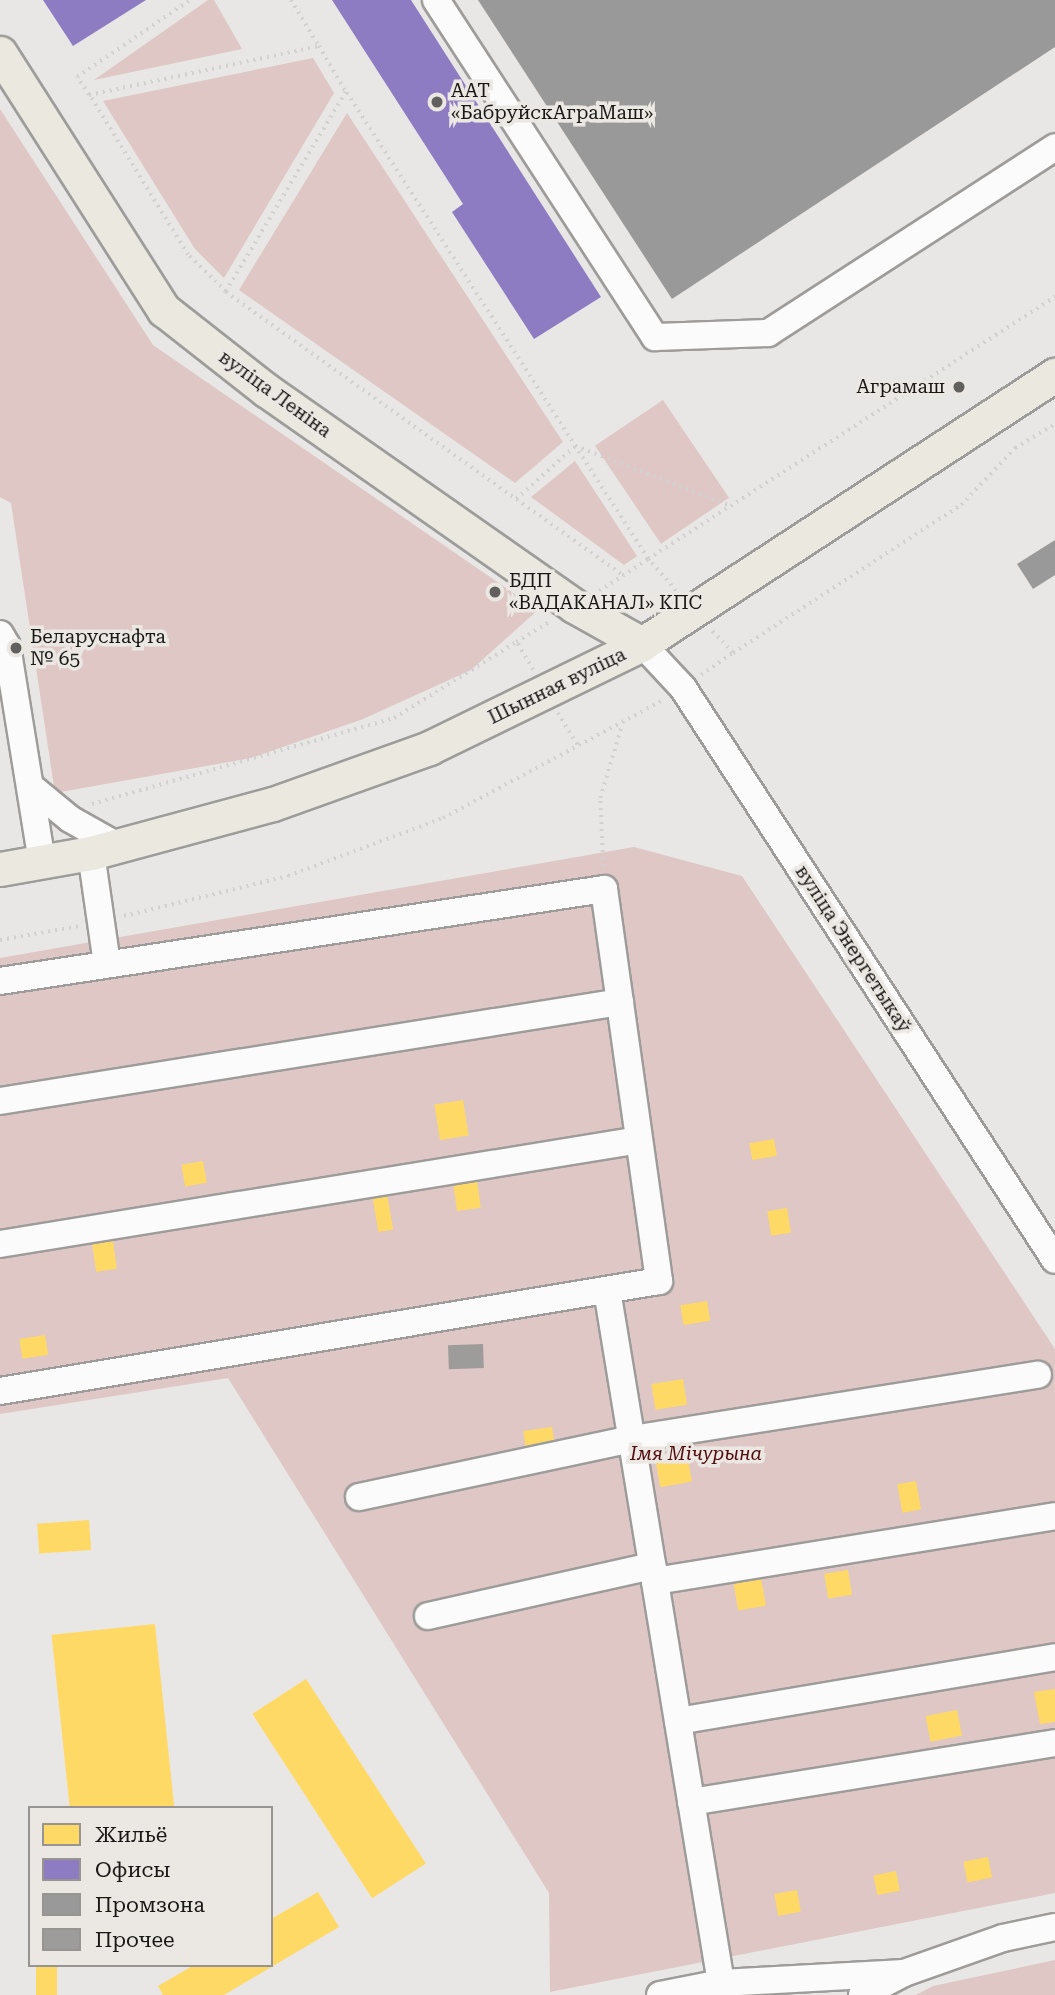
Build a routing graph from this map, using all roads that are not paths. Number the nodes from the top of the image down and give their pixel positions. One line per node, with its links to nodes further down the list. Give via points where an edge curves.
1 (436, 0): 3 (street, via 655,337 768,333)
2 (0, 53): 6 (main road, вуліца Леніна, via 164,310 266,390 574,606)
3 (1055, 147)
4 (1055, 375): 6 (main road, Шынная вуліца)
5 (2, 642): 7 (street)
6 (642, 644): 8 (main road, Шынная вуліца, via 429,748 273,804); 17 (street, вуліца Энергетыкаў, via 683,688)
7 (30, 786): 8 (street); 9 (street)
8 (105, 849): 9 (main road, Шынная вуліца); 11 (street, via 101,922)
9 (42, 863): 10 (main road, Шынная вуліца)
10 (0, 869)
11 (107, 964): 12 (street); 13 (street, via 604,889)
12 (0, 981)
13 (620, 1002): 14 (street); 15 (street)
14 (0, 1101)
15 (639, 1140): 16 (street); 18 (street, via 659,1281)
16 (0, 1244)
17 (1055, 1260)
18 (607, 1290): 20 (street); 21 (street)
19 (1038, 1375): 21 (street)
20 (0, 1391)
21 (632, 1439): 22 (street); 24 (street)
22 (359, 1497)
23 (1055, 1516): 24 (street)
24 (654, 1574): 25 (street); 27 (street)
25 (428, 1616)
26 (1055, 1657): 27 (street)
27 (678, 1721): 29 (street)
28 (1055, 1742): 29 (street)
29 (691, 1802): 32 (street)
30 (1055, 1927): 31 (street, via 1003,1938)
31 (904, 1973): 32 (street); 34 (street)
32 (721, 1983): 33 (street)
33 (660, 1995)
34 (862, 1995)

